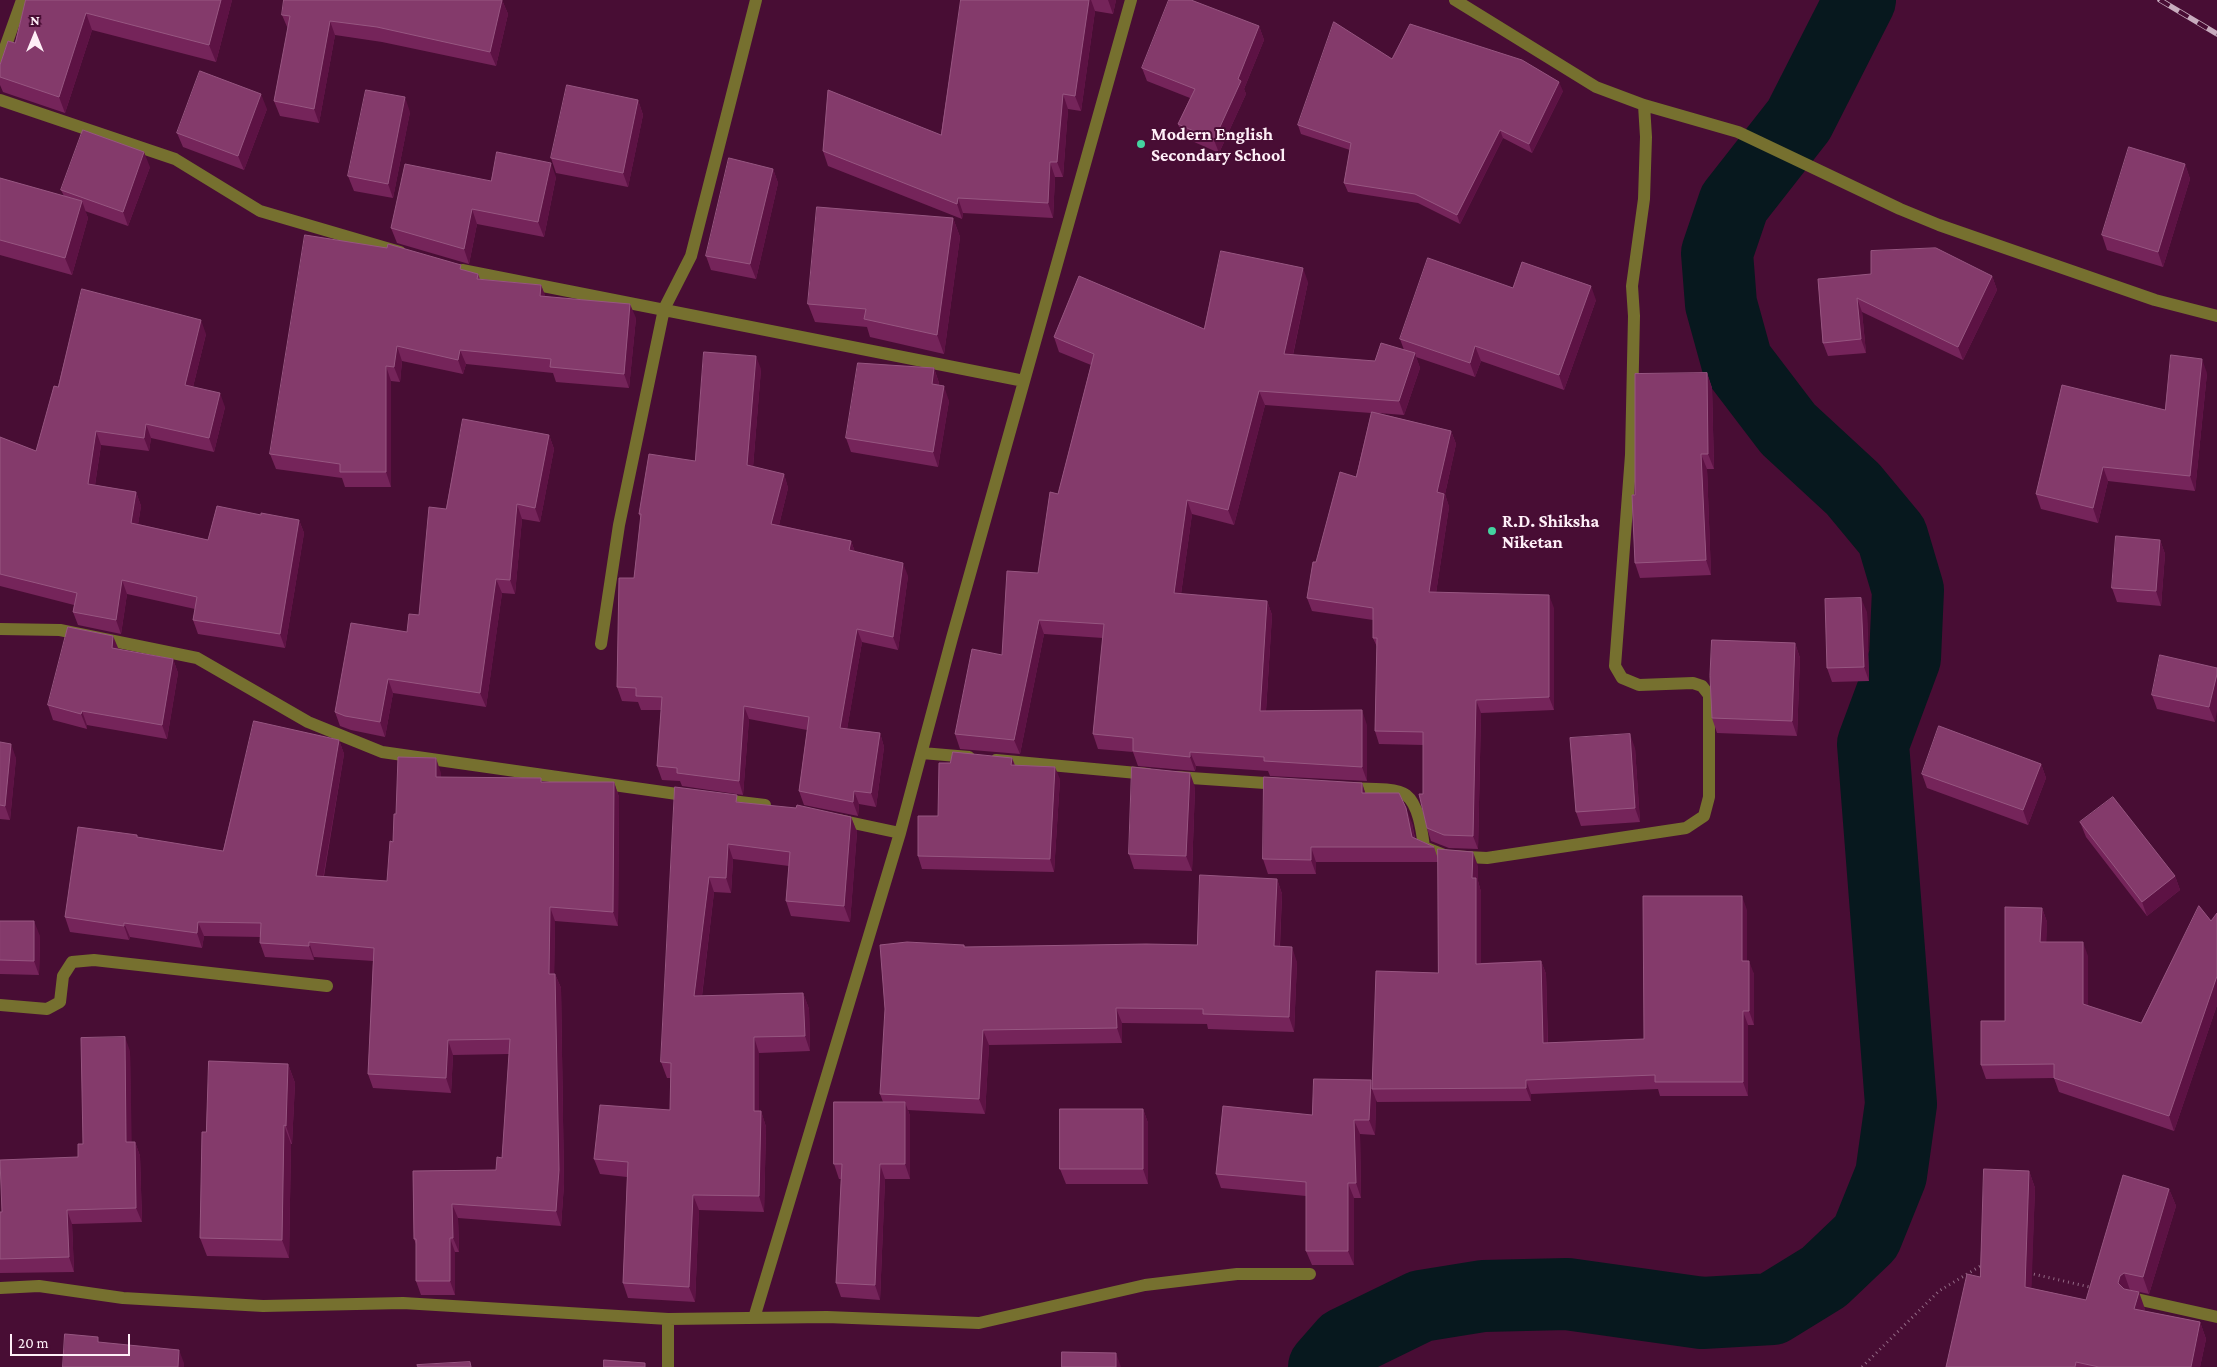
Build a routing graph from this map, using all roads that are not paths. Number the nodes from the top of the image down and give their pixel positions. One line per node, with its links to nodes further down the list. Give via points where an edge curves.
1 (22, 0): 5 (street)
2 (756, 0): 10 (street, via 691,256)
3 (1131, 0): 12 (street)
4 (1455, 0): 7 (street, via 1596,87)
5 (0, 62)
6 (0, 100): 8 (street, via 175,159 260,211)
7 (1644, 105): 11 (street, via 1738,132 1939,226 2155,300); 17 (street, via 1644,199 1632,286 1631,455 1615,666 1622,678 1639,685 1693,683 1702,686 1709,695 1709,797 1704,816 1686,828 1487,858 1447,856 1424,847 1418,815 1406,795 1393,791)
8 (409, 255)
9 (447, 266): 10 (street)
10 (664, 309): 12 (street); 14 (street, via 619,525)
11 (2217, 316)
12 (1024, 381): 15 (street)
13 (0, 629): 18 (street, via 60,630 197,658 308,722 382,752)
14 (601, 644)
15 (922, 753): 16 (street, via 1192,779); 20 (street)
16 (1297, 785)
17 (1335, 787)
18 (776, 807)
19 (824, 817): 20 (street)
20 (900, 834): 28 (street)
21 (326, 986): 22 (street, via 94,960 72,962 63,976 60,1002 47,1009)
22 (0, 1005)
23 (1310, 1274): 28 (street, via 1237,1274 1145,1285 979,1323 828,1317)
24 (0, 1288): 27 (street, via 39,1286 122,1298 263,1306 403,1302)
25 (2132, 1298): 26 (street)
26 (2217, 1317)
27 (668, 1318): 28 (street); 29 (street)
28 (754, 1318)
29 (668, 1367)

